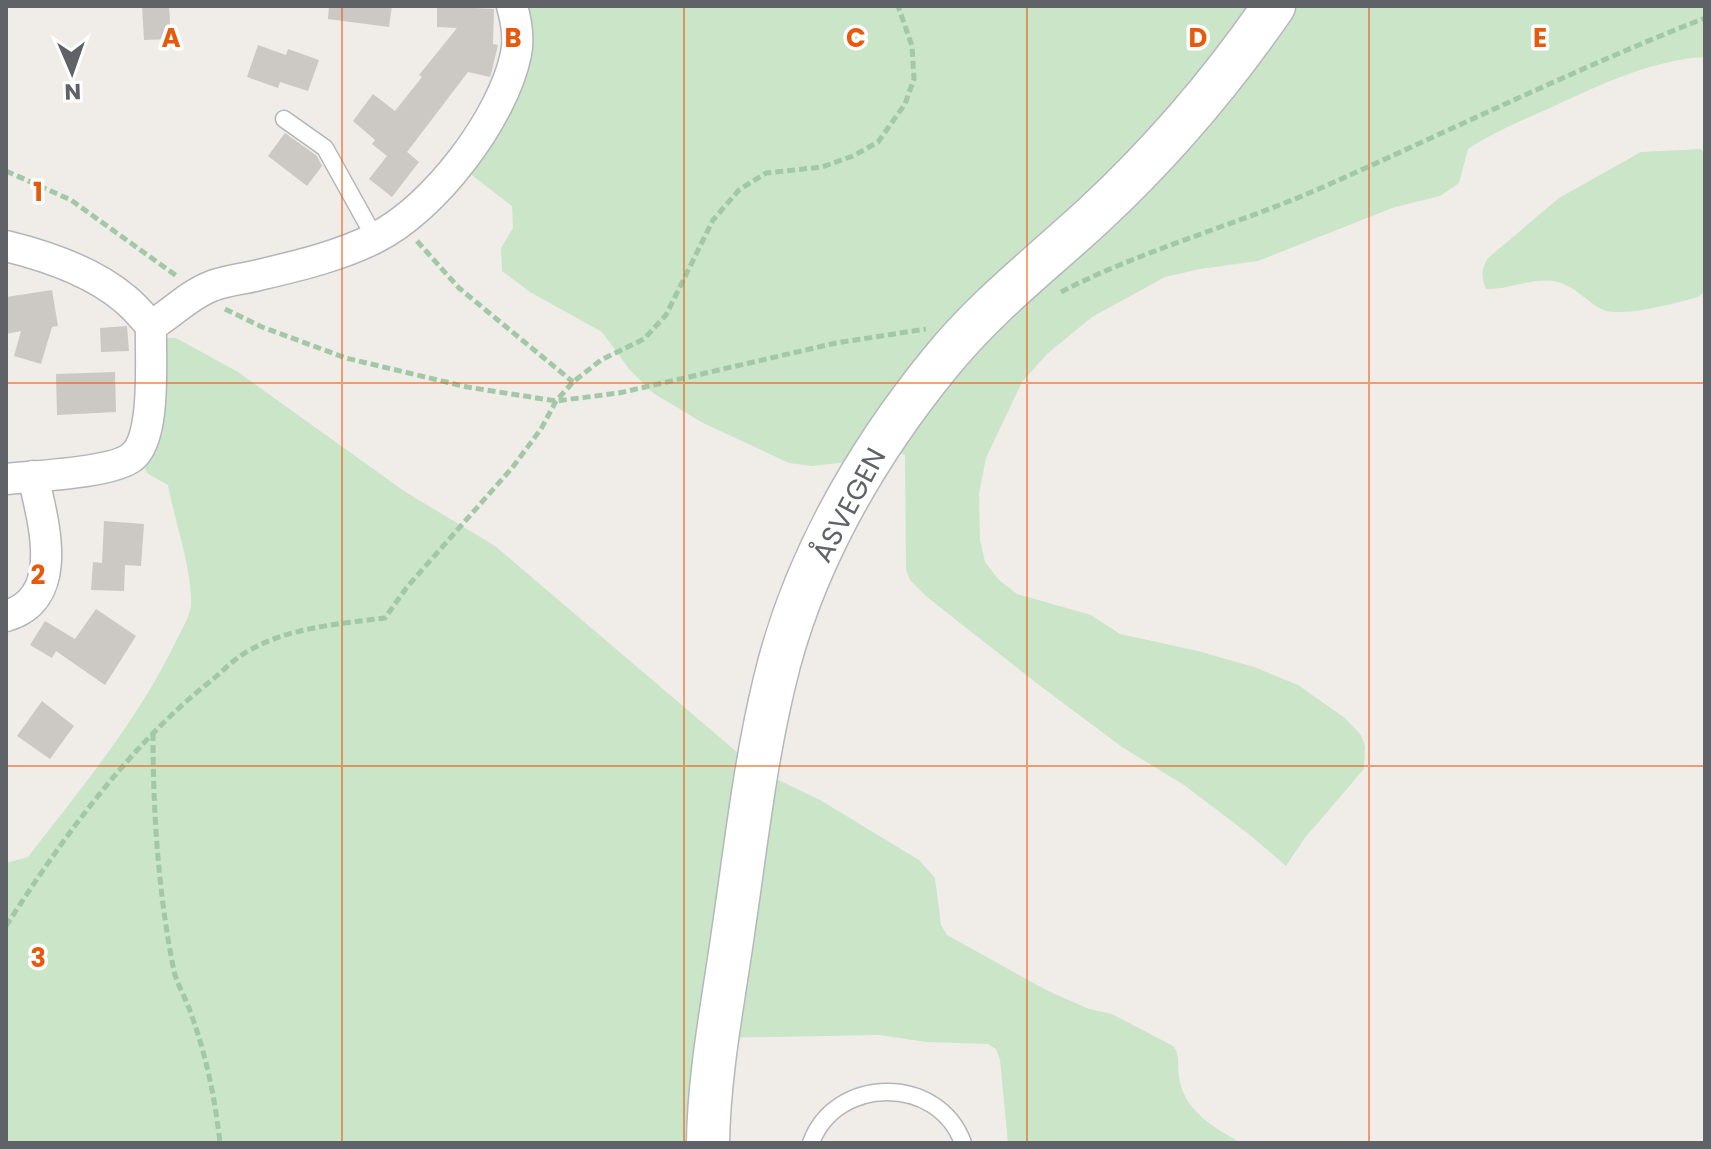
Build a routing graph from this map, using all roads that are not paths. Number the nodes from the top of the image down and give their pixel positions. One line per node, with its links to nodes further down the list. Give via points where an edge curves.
1 (512, 6): 4 (street, via 517,51 493,114 438,189)
2 (1274, 6): 9 (main road, ÅSVEGEN, via 1175,136 1014,285 941,362 841,509 798,604 774,683 752,801)
3 (284, 119): 4 (lane, via 325,148)
4 (387, 230): 6 (street, via 322,258 211,286)
5 (6, 246): 6 (street, via 83,273 124,298)
6 (151, 326): 7 (street, via 149,411 143,443 133,457 113,466)
7 (20, 478): 8 (street, via 46,531 46,568 37,594 19,612)
8 (6, 616)
9 (708, 1143)
10 (811, 1143): 11 (lane, via 817,1127 836,1110 858,1097 889,1091 929,1103)
11 (963, 1143)

